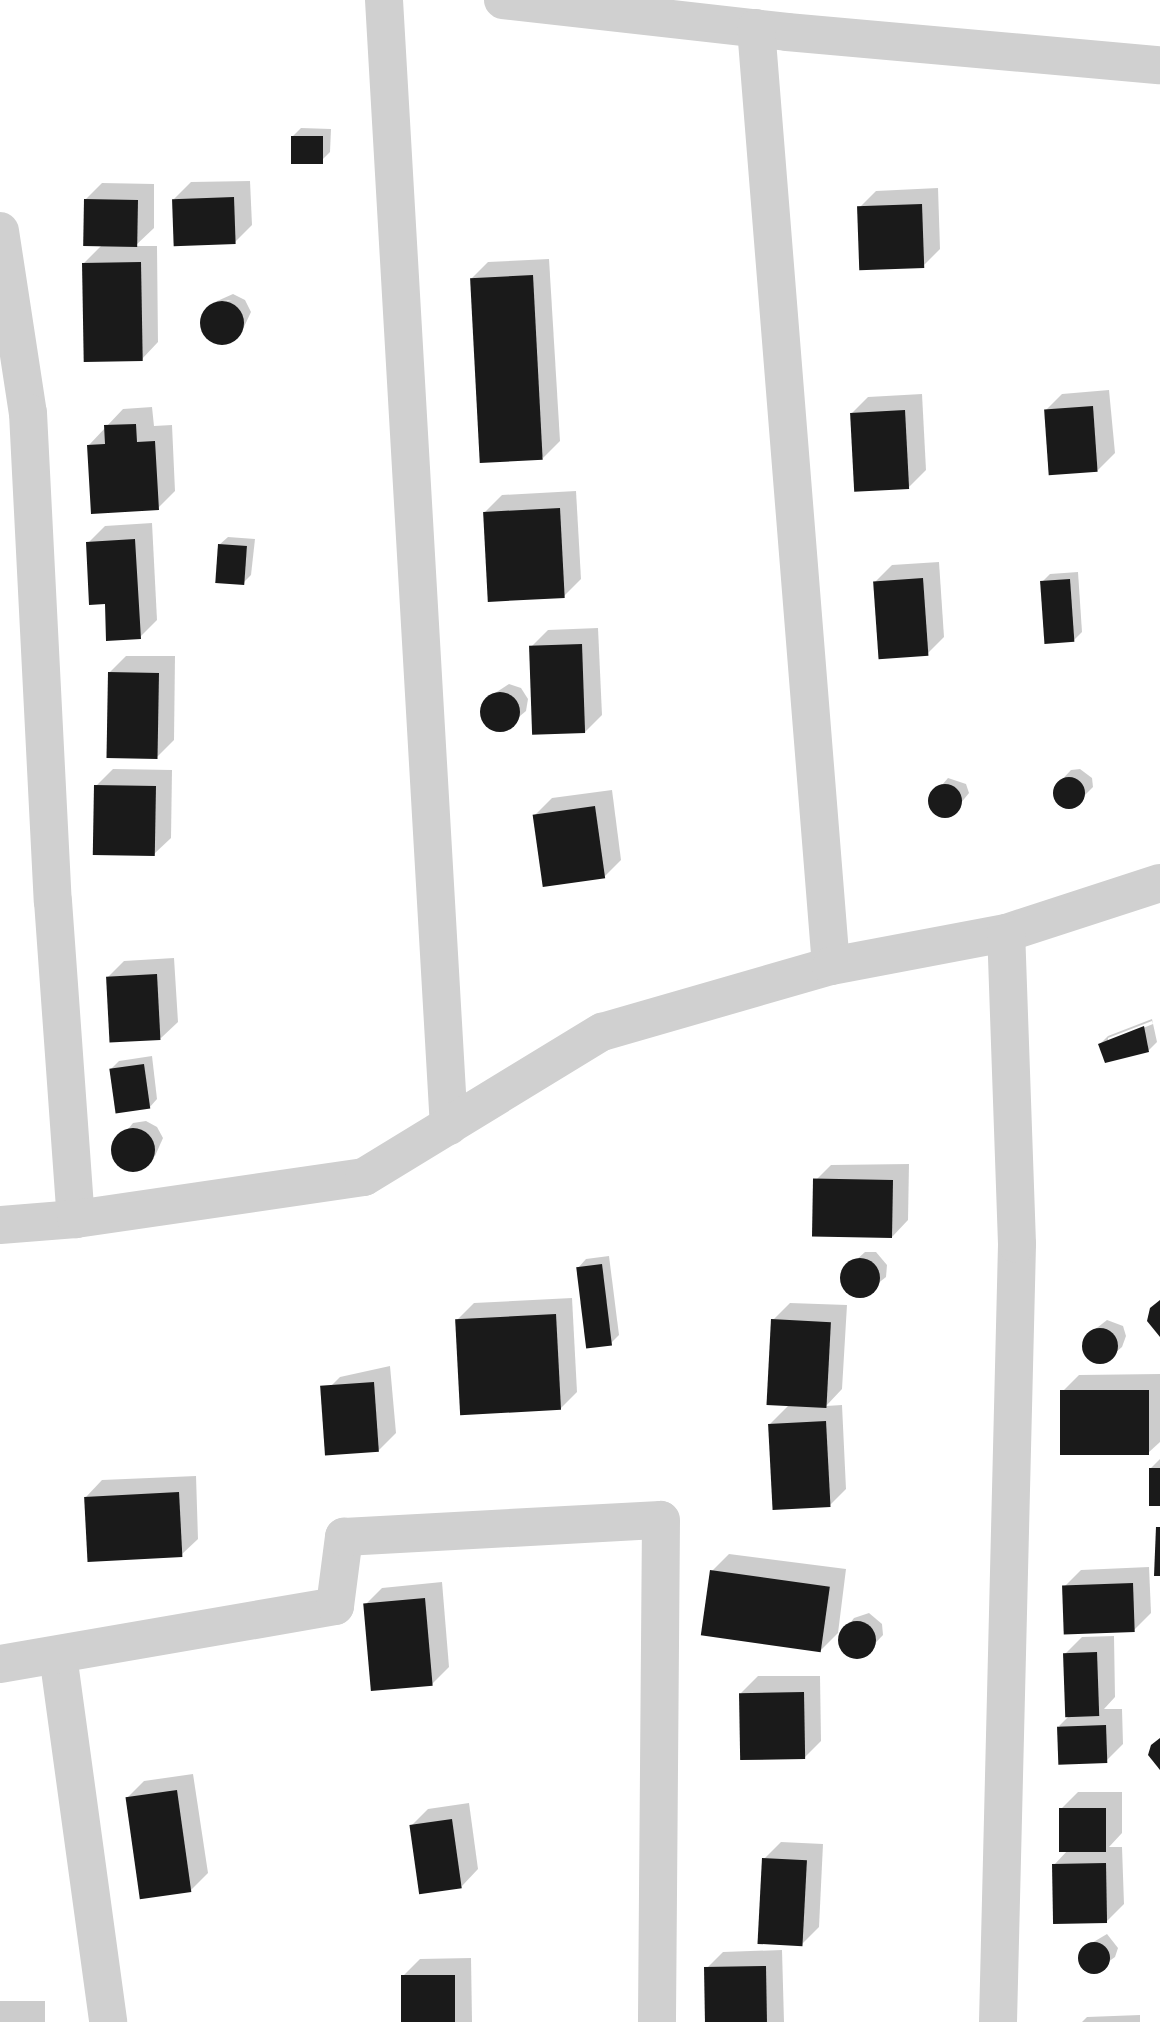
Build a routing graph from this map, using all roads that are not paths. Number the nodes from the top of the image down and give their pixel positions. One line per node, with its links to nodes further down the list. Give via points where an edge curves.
1 (384, 0): 9 (street)
2 (503, 0): 3 (street)
3 (781, 20): 4 (street); 8 (street)
4 (1160, 65)
5 (0, 231): 10 (street, via 28,413 53,901)
6 (1160, 883): 7 (street)
7 (1006, 933): 8 (street); 16 (street, via 1017,1244)
8 (831, 967): 9 (street, via 602,1032)
9 (449, 1126): 10 (street, via 363,1177)
10 (76, 1219): 11 (street)
11 (0, 1225)
12 (58, 1655): 13 (street); 14 (street); 15 (street, via 335,1606 345,1537 661,1520)
13 (0, 1664)
14 (108, 2022)
15 (657, 2022)
16 (998, 2022)

